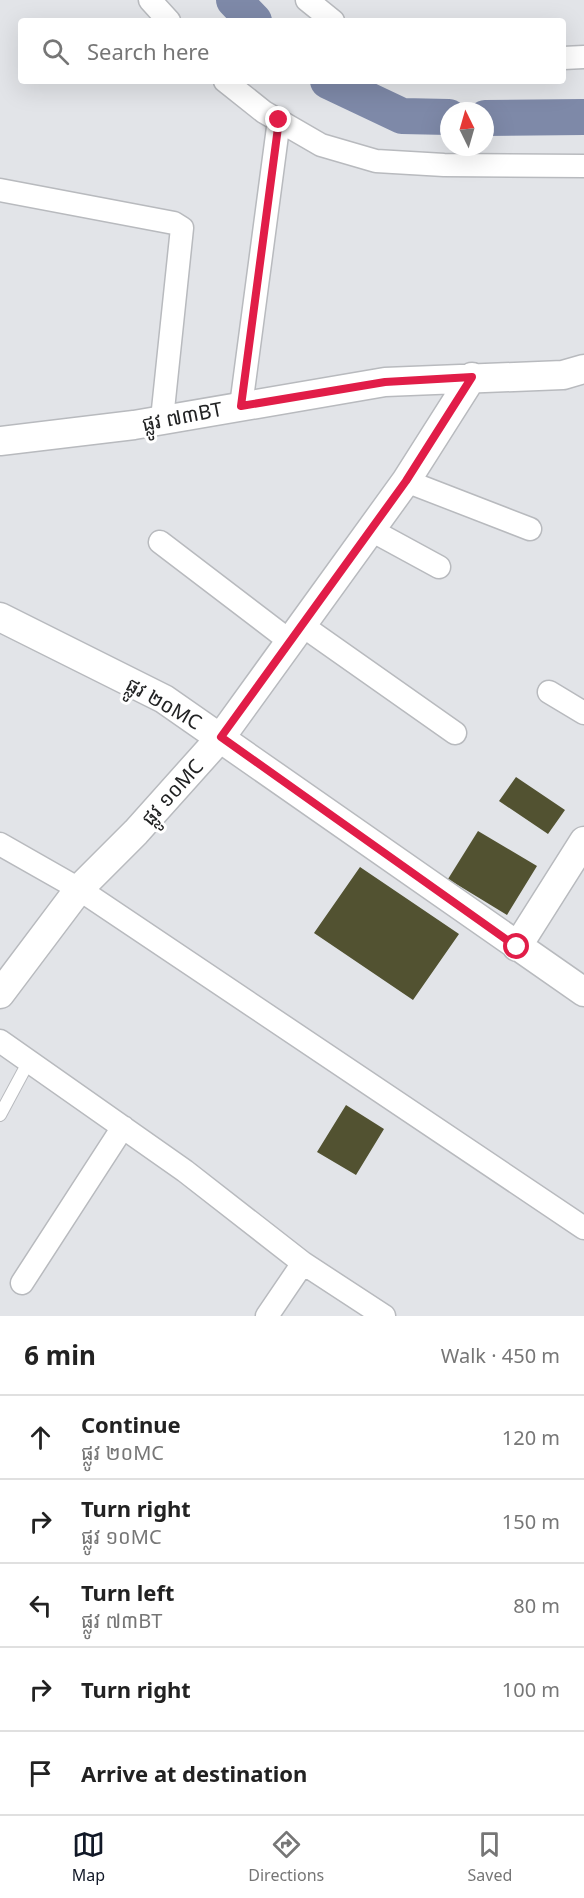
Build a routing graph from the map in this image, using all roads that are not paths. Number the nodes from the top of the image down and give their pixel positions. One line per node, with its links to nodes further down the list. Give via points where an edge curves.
1 (150, 0): 3 (street)
2 (307, 0): 4 (street)
3 (166, 18)
4 (329, 18)
5 (584, 57): 6 (street)
6 (566, 58)
7 (229, 84): 8 (street)
8 (279, 120): 9 (street, via 321,145 376,161); 13 (street)
9 (584, 166)
10 (0, 190): 14 (street, via 174,223 182,228)
11 (584, 369): 12 (street, via 563,375)
12 (472, 377): 13 (street, ផ្លូវ ៧៣BT, via 385,382); 16 (street, ផ្លូវ ១០MC)
13 (241, 406): 14 (street, ផ្លូវ ៧៣BT)
14 (162, 419): 15 (street, ផ្លូវ ៧៣BT)
15 (0, 441)
16 (406, 481): 17 (street, ផ្លូវ ១០MC); 18 (street)
17 (371, 530): 20 (street); 22 (street, ផ្លូវ ១០MC)
18 (530, 530)
19 (160, 542): 22 (street)
20 (439, 567)
21 (0, 617): 26 (street, ផ្លូវ ២០MC, via 164,699)
22 (297, 634): 25 (street); 26 (street, ផ្លូវ ១០MC)
23 (549, 692): 24 (street)
24 (584, 713)
25 (455, 734)
26 (221, 737): 29 (street, ផ្លូវ ១០MC); 30 (street, ផ្លូវ ២០MC)
27 (584, 841): 30 (street)
28 (0, 843): 29 (street)
29 (79, 889): 32 (street, ផ្លូវ ១០MC); 37 (street)
30 (517, 947): 31 (street, ផ្លូវ ២០MC)
31 (584, 992)
32 (0, 994)
33 (0, 1041): 34 (street)
34 (29, 1061): 35 (lane); 36 (street)
35 (0, 1115)
36 (123, 1127): 38 (street); 39 (street)
37 (584, 1227)
38 (303, 1263): 40 (street); 41 (street)
39 (22, 1282)
40 (267, 1316)
41 (384, 1316)

